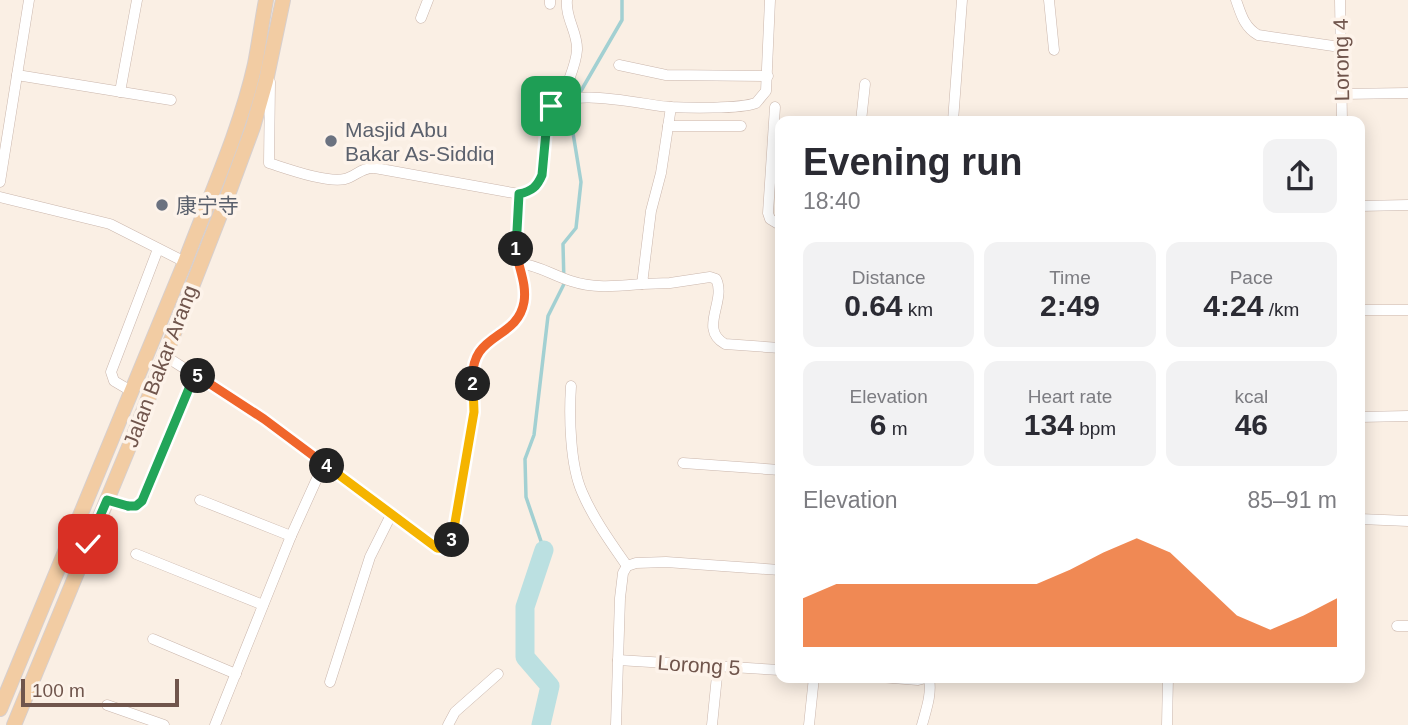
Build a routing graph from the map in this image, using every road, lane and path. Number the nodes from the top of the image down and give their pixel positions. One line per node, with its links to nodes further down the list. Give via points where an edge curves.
1 (29, 0): 17 (street)
2 (137, 0): 20 (street)
3 (266, 0): 40 (main road, Jalan Bakar Arang, via 241,113)
4 (283, 0): 15 (main road, Jalan Bakar Arang)
5 (428, 0): 12 (street)
6 (568, 0): 23 (street, via 577,52)
7 (770, 0): 18 (street)
8 (962, 0): 29 (street)
9 (1049, 0): 14 (street)
10 (1236, 0): 13 (street, via 1244,22 1258,35)
11 (1340, 0): 13 (street, Lorong 4)
12 (421, 18)
13 (1340, 47): 22 (street, Lorong 4)
14 (1054, 50)
15 (270, 64): 34 (street, via 269,163 343,179 375,168); 46 (main road, Jalan Bakar Arang, via 253,127)
16 (619, 65): 18 (street, via 666,75)
17 (17, 75): 20 (street); 27 (street)
18 (768, 76): 25 (street, via 764,95 751,105)
19 (865, 84): 28 (street)
20 (120, 92): 24 (street)
21 (1408, 93): 22 (street)
22 (1342, 94): 30 (street, Lorong 4)
23 (567, 99): 25 (street, via 602,98); 34 (street, via 548,110 538,184)
24 (172, 100)
25 (671, 107): 31 (street)
26 (775, 107): 38 (street, via 768,213)
27 (6, 114): 33 (street)
28 (862, 116)
29 (953, 116)
30 (1342, 116)
31 (668, 126): 32 (street); 42 (street)
32 (741, 126)
33 (0, 182)
34 (519, 194): 41 (street)
35 (0, 197): 39 (street, via 110,224)
36 (1408, 205): 37 (street)
37 (1365, 206)
38 (775, 223)
39 (158, 249): 40 (street); 49 (street, via 111,369 114,381)
40 (185, 262): 49 (main road, Jalan Bakar Arang)
41 (518, 263): 42 (street, via 609,287); 57 (street, via 525,291 519,317 484,345 474,363 474,412 449,547 437,548)
42 (642, 284): 45 (street, via 716,279 719,288 713,332 718,340)
43 (1365, 310): 44 (street)
44 (1408, 310)
45 (775, 348)
46 (165, 356): 47 (street); 55 (main road, Jalan Bakar Arang)
47 (195, 374): 52 (street); 55 (street, via 142,501 129,507)
48 (571, 386): 64 (street, via 569,425 578,482)
49 (131, 391): 60 (main road, Jalan Bakar Arang)
50 (1408, 416): 51 (street)
51 (1365, 417)
52 (324, 463): 57 (street); 61 (street)
53 (683, 463): 54 (street)
54 (775, 470)
55 (107, 500): 62 (main road, Jalan Bakar Arang)
56 (200, 500): 61 (street)
57 (391, 515): 73 (street, via 370,557)
58 (1365, 519): 59 (street)
59 (1408, 521)
60 (71, 536): 62 (main road); 78 (main road, Jalan Bakar Arang)
61 (291, 536): 66 (street)
62 (88, 544): 80 (main road, Jalan Bakar Arang)
63 (136, 554): 66 (street)
64 (627, 566): 65 (street, via 666,562); 68 (street, via 620,598)
65 (775, 570)
66 (263, 606): 71 (street)
67 (152, 639): 71 (street)
68 (618, 660): 69 (street, Lorong 5); 84 (street)
69 (718, 666): 70 (street, Lorong 5); 85 (street)
70 (775, 670)
71 (236, 674): 82 (street)
72 (498, 674): 83 (street, via 455,712)
73 (330, 682)
74 (814, 683): 86 (street)
75 (930, 683): 87 (street)
76 (1168, 683): 88 (street)
77 (107, 705): 79 (street)
78 (0, 709)
79 (140, 720): 81 (street)
80 (13, 725)
81 (164, 725)
82 (215, 725)
83 (448, 725)
84 (616, 725)
85 (712, 725)
86 (810, 725)
87 (922, 725)
88 (1167, 725)

